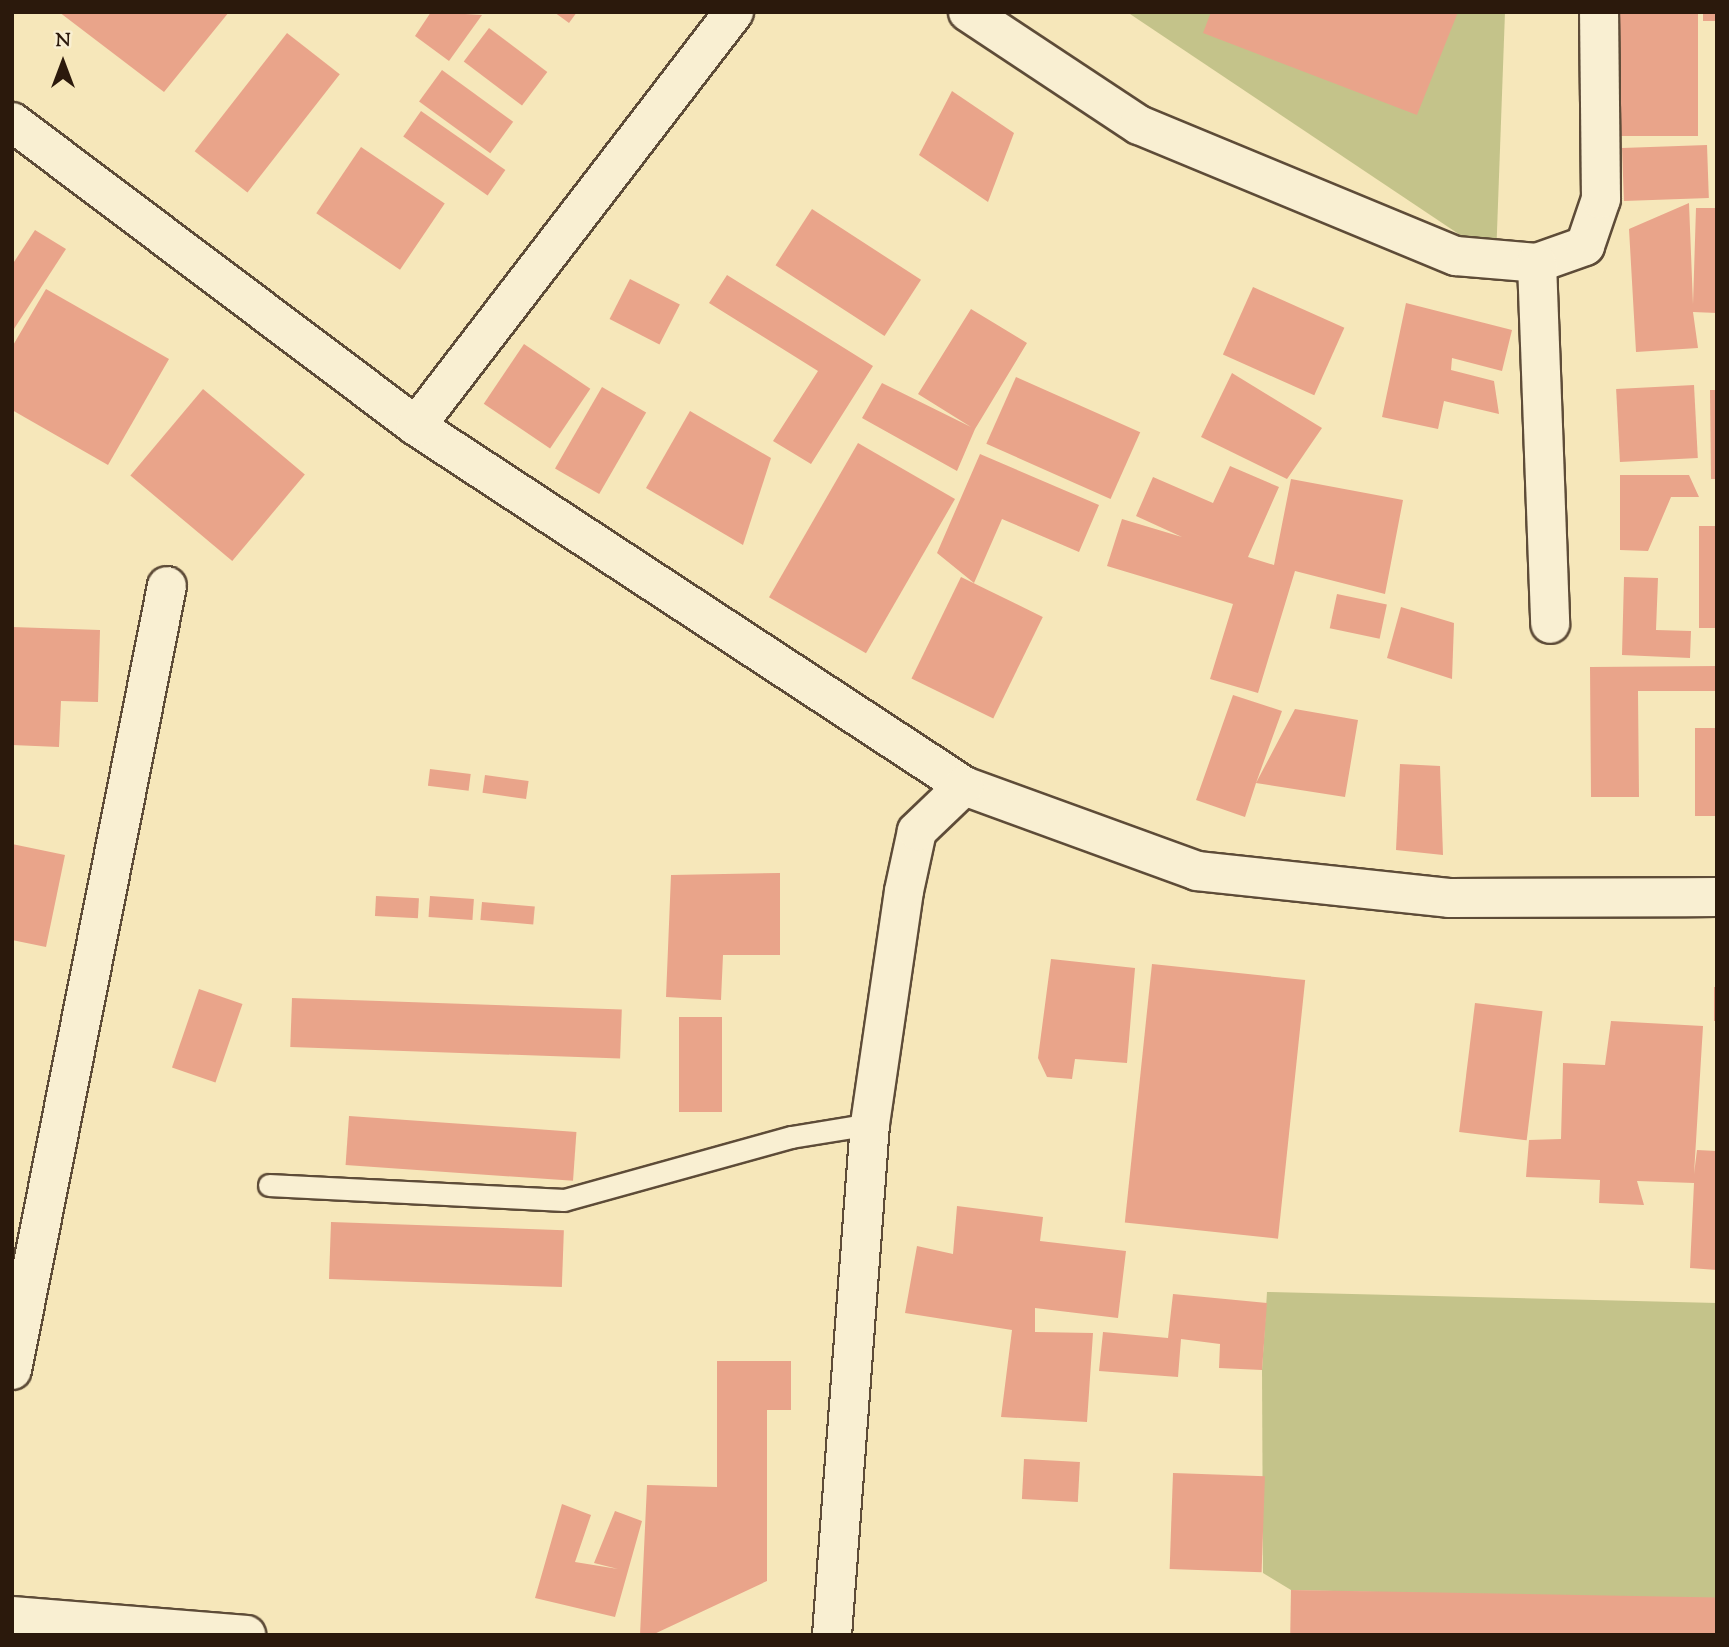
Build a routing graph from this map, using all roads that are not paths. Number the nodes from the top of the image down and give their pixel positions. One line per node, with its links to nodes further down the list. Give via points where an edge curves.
1 (734, 12): 6 (street)
2 (968, 12): 5 (street, via 1139,125 1456,256)
3 (1599, 12): 5 (street, via 1601,199 1585,246)
4 (12, 122): 6 (street)
5 (1537, 263): 8 (street)
6 (416, 426): 9 (street)
7 (167, 586): 13 (street)
8 (1550, 624)
9 (964, 786): 10 (street, via 1197,870 1449,898); 11 (street, via 918,831 904,891)
10 (1717, 897)
11 (870, 1124): 12 (lane, via 791,1137 564,1200); 16 (street)
12 (269, 1185)
13 (12, 1370)
14 (12, 1616): 15 (street)
15 (246, 1635)
16 (832, 1635)

